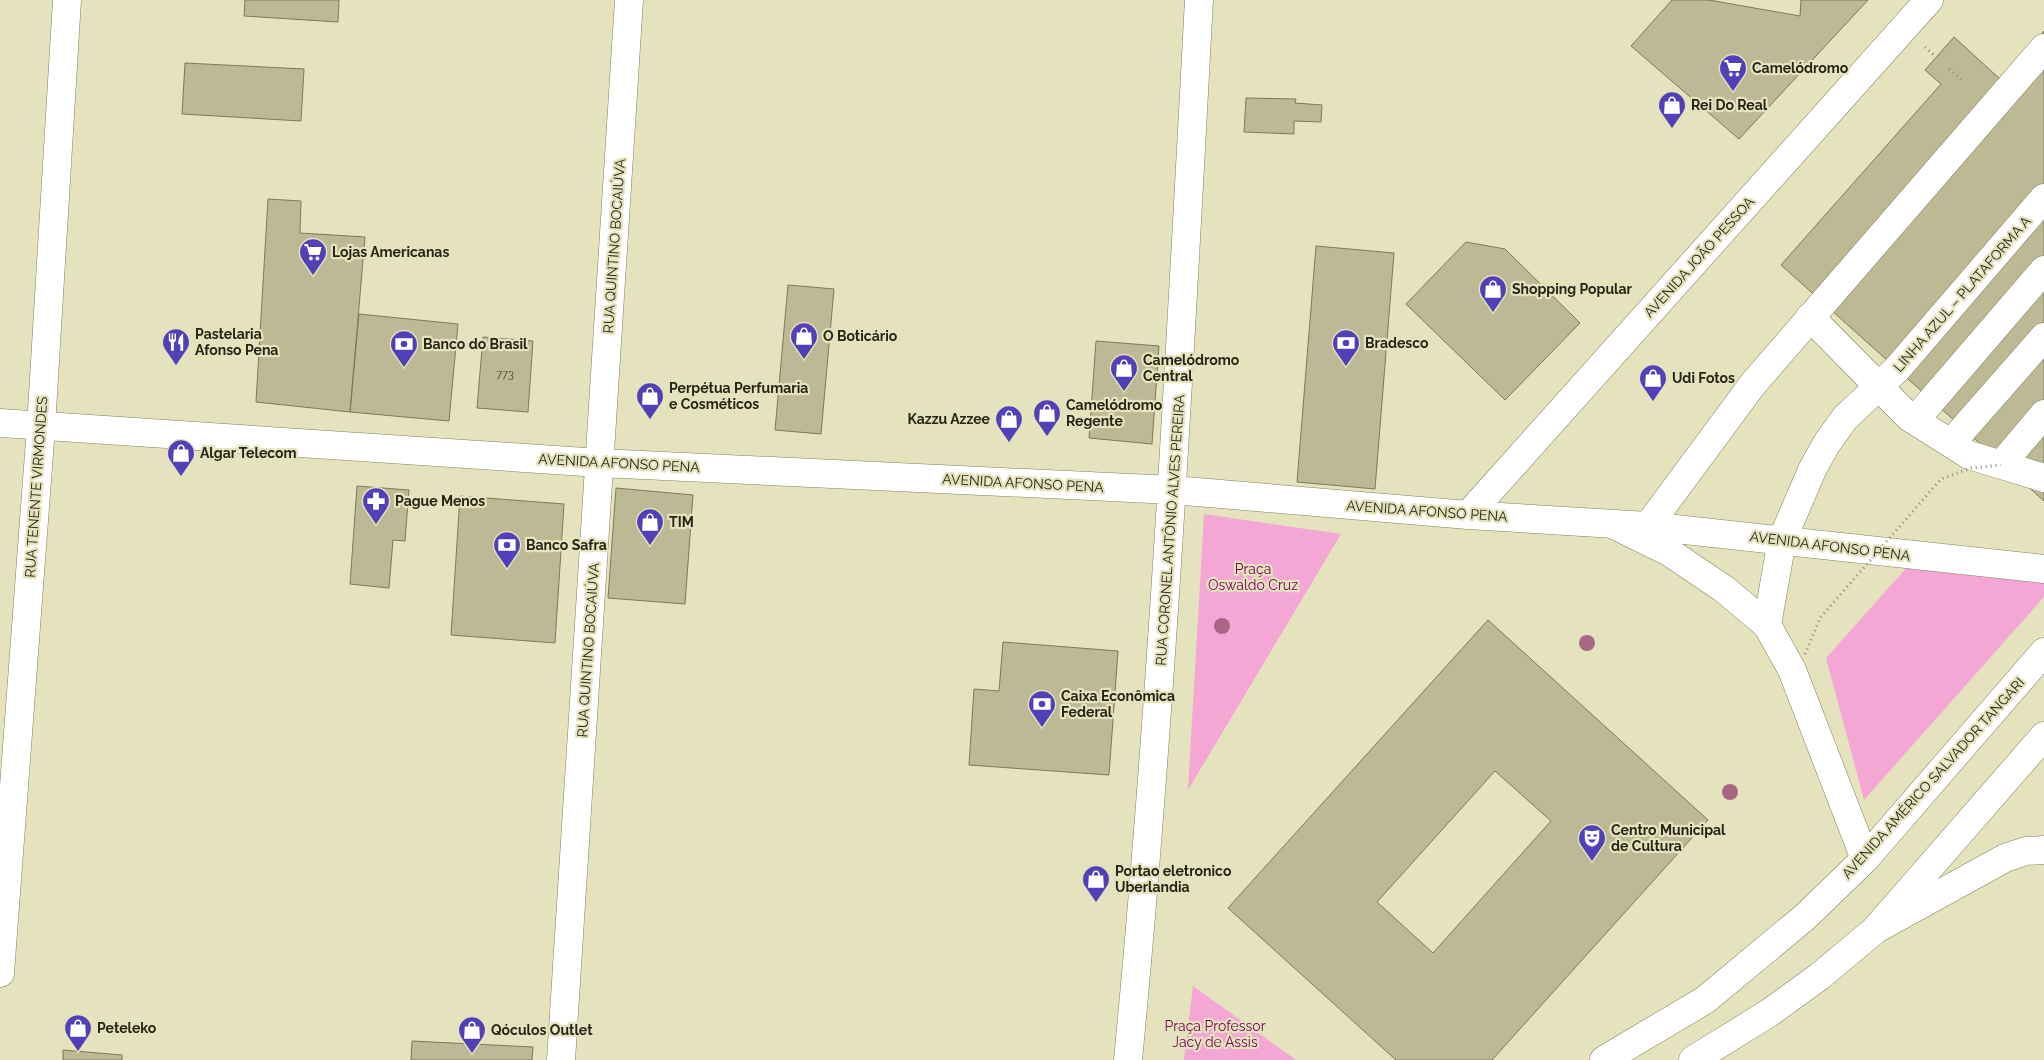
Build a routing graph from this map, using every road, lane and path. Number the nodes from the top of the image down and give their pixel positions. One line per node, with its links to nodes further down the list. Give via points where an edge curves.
1 (67, 0): 16 (street, RUA TENENTE VIRMONDES)
2 (629, 0): 18 (street, RUA QUINTINO BOCAIÚVA)
3 (1199, 0): 21 (street, RUA CORONEL ANTÔNIO ALVES PEREIRA)
4 (1929, 0): 22 (street, AVENIDA JOÃO PESSOA)
5 (2044, 48): 10 (street)
6 (1949, 70): 7 (path)
7 (1964, 82)
8 (2044, 198): 12 (street, LINHA AZUL – PLATAFORMA A)
9 (2044, 270): 14 (street)
10 (1810, 317): 12 (street); 24 (street, via 1753,384)
11 (2044, 338): 17 (street)
12 (1878, 388): 14 (street); 25 (street, LINHA AZUL – PLATAFORMA A, via 1845,418 1827,443)
13 (2044, 414): 19 (street)
14 (1915, 420): 17 (street)
15 (0, 423): 16 (street, AVENIDA AFONSO PENA)
16 (41, 426): 18 (street, AVENIDA AFONSO PENA); 34 (street, RUA TENENTE VIRMONDES)
17 (1952, 443): 19 (street, via 1970,455)
18 (600, 463): 21 (street, AVENIDA AFONSO PENA); 35 (street, RUA QUINTINO BOCAIÚVA)
19 (2001, 465): 20 (street); 29 (path, bridge, via 1971,468 1941,479 1820,618)
20 (2044, 478)
21 (1173, 490): 22 (street, AVENIDA AFONSO PENA); 36 (street, RUA CORONEL ANTÔNIO ALVES PEREIRA, via 1148,852)
22 (1468, 515): 23 (street, AVENIDA AFONSO PENA)
23 (1612, 524): 24 (street, AVENIDA AFONSO PENA); 27 (street, via 1668,552 1724,589)
24 (1648, 526): 25 (street, AVENIDA AFONSO PENA)
25 (1782, 540): 26 (street, AVENIDA AFONSO PENA); 27 (street, LINHA AZUL – PLATAFORMA A)
26 (2044, 569)
27 (1767, 625): 32 (street, via 1792,670)
28 (2044, 652): 32 (street, AVENIDA AMÉRICO SALVADOR TANGARI)
29 (1805, 654)
30 (2044, 736): 33 (street)
31 (2044, 850): 33 (street, via 2026,851 2005,858)
32 (1865, 859): 37 (street, AVENIDA AMÉRICO SALVADOR TANGARI, via 1774,945 1705,1000)
33 (1875, 930): 38 (street, via 1770,1013)
34 (0, 973)
35 (561, 1060)
36 (1128, 1060)
37 (1604, 1060)
38 (1693, 1060)

